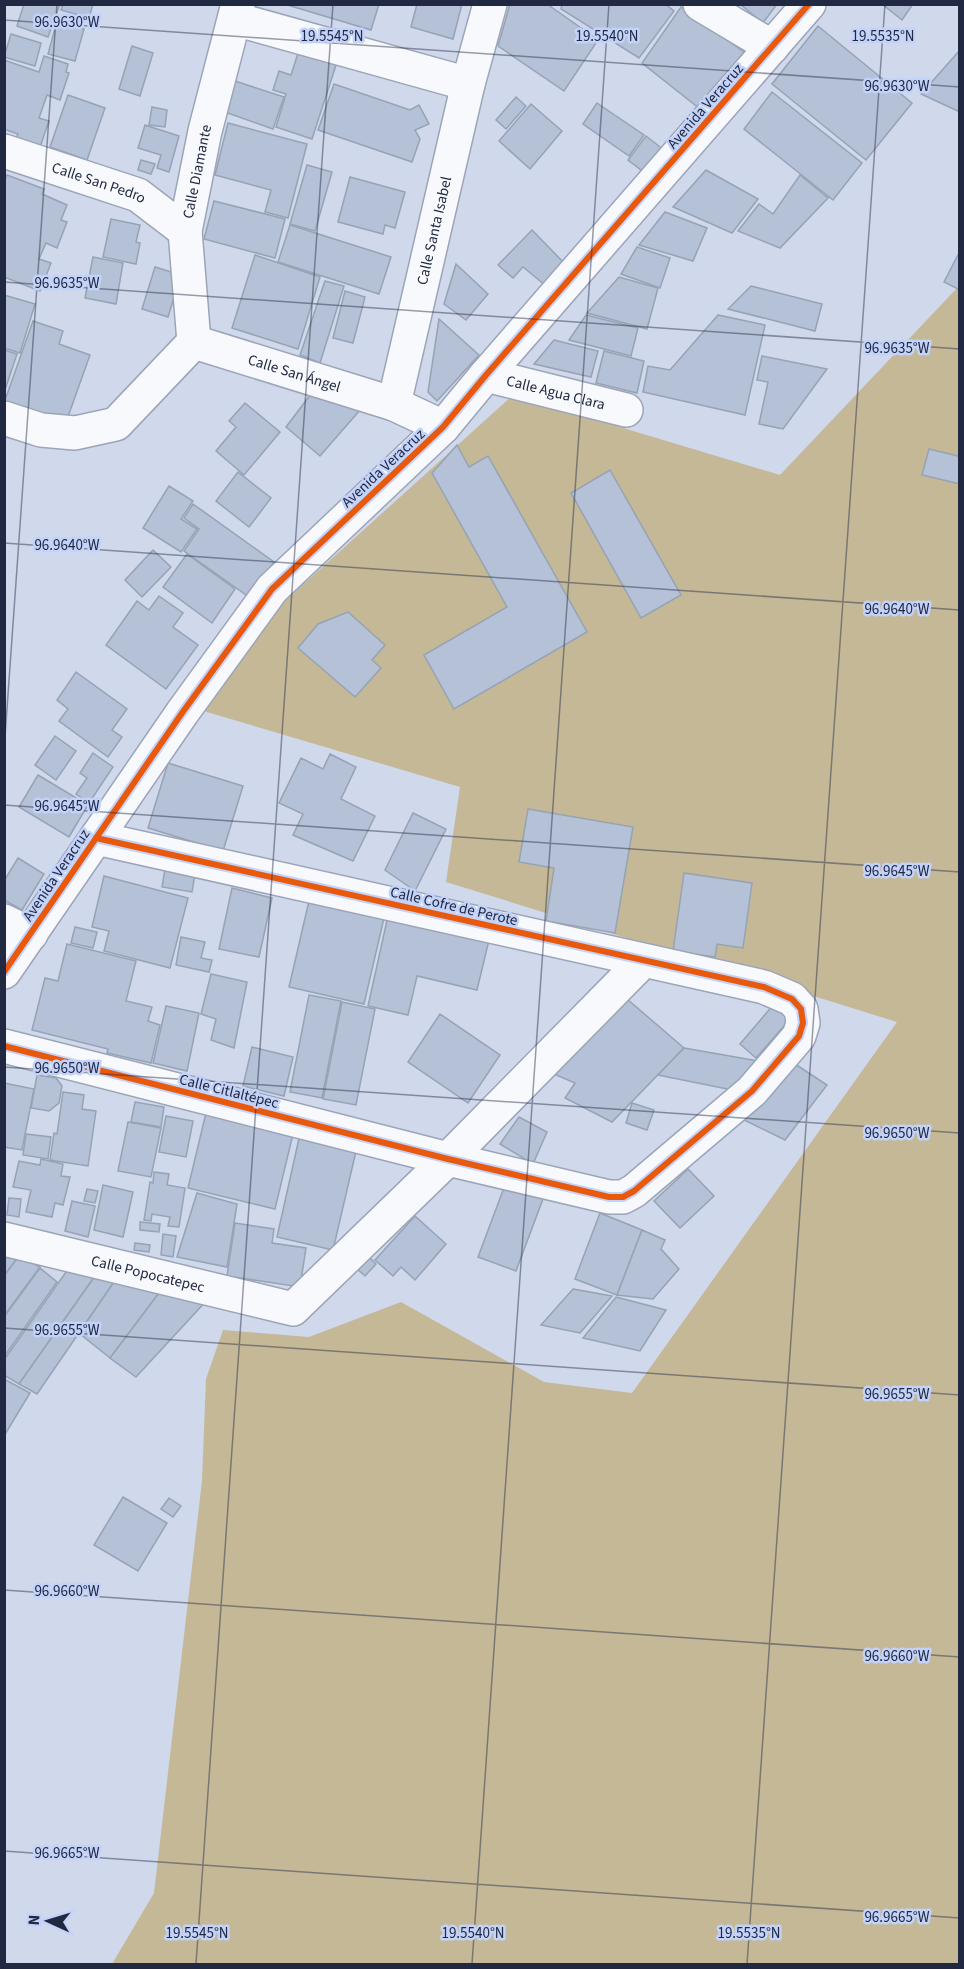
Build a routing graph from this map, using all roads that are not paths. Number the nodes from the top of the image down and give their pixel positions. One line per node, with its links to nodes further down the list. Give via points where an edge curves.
1 (490, 4): 6 (street, Calle Santa Isabel)
2 (700, 4): 5 (street)
3 (809, 4): 5 (street, Avenida Veracruz)
4 (237, 12): 6 (street); 8 (street, Calle Diamante, via 205,131)
5 (772, 47): 10 (street, Avenida Veracruz)
6 (468, 84): 11 (street, Calle Santa Isabel)
7 (4, 152): 8 (street, Calle San Pedro, via 138,195)
8 (185, 231): 9 (street, Calle Diamante)
9 (194, 342): 11 (street, Calle San Ángel); 13 (street, via 116,424 75,433 41,430)
10 (486, 375): 12 (street, Calle Agua Clara); 14 (street, Avenida Veracruz)
11 (394, 404): 14 (street)
12 (626, 410)
13 (4, 418)
14 (443, 427): 15 (street, Avenida Veracruz, via 272,589)
15 (96, 838): 16 (street, Avenida Veracruz); 17 (street, Calle Cofre de Perote)
16 (18, 927): 18 (street, Avenida Veracruz)
17 (643, 961): 19 (street, Calle Cofre de Perote, via 764,987 792,999); 21 (street)
18 (4, 972)
19 (801, 1009): 21 (street, Calle Citlaltépec, via 803,1023 799,1036 752,1091 623,1197)
20 (4, 1046): 21 (street, Calle Citlaltépec)
21 (448, 1159): 22 (street, Calle Popocatepec, via 293,1309)
22 (4, 1239)

